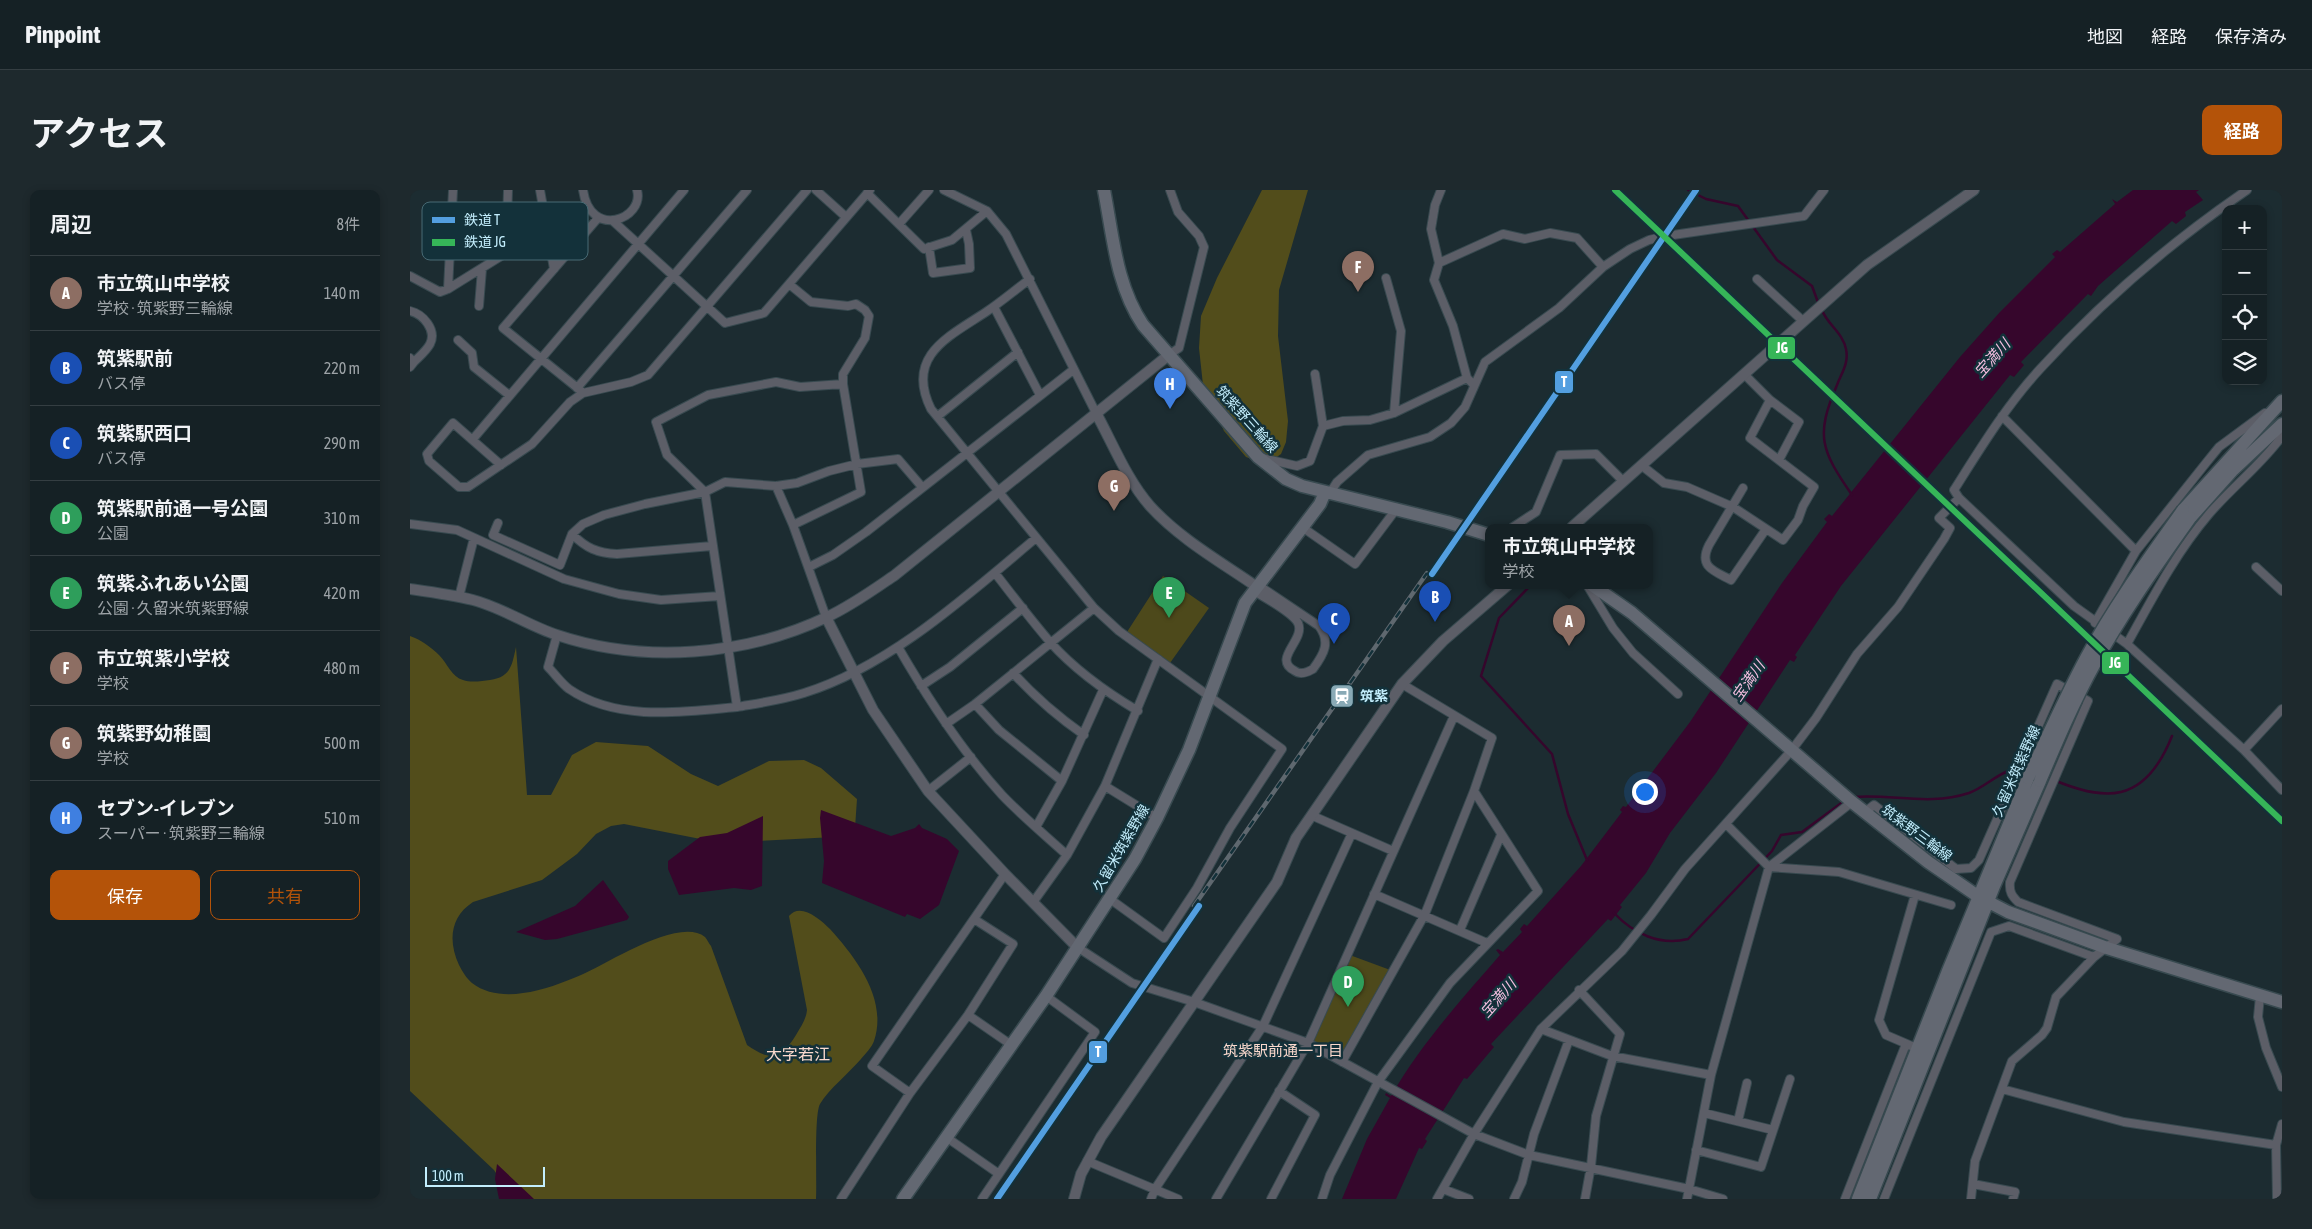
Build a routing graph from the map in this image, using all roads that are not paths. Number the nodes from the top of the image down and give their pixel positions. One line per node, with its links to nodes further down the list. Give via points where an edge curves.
1 (583, 190): 16 (street)
2 (637, 190): 21 (street, via 635,208)
3 (684, 190): 25 (street)
4 (747, 190): 36 (street)
5 (807, 190): 43 (street)
6 (816, 190): 19 (street)
7 (928, 190): 22 (street)
8 (944, 190): 18 (street)
9 (1104, 190): 49 (main road, 筑紫野三輪線, via 1118,264 1131,306 1143,325)
10 (1170, 190): 49 (street, via 1178,212 1199,236 1204,247 1179,348)
11 (1441, 190): 31 (street, via 1430,229)
12 (1824, 190): 32 (street, via 1804,216 1649,240)
13 (1974, 190): 46 (street, via 1867,265)
14 (2247, 190): 66 (street, via 2186,234 2118,290 2039,370)
15 (868, 191): 19 (street); 22 (street)
16 (587, 202)
17 (588, 206): 20 (street)
18 (987, 211): 24 (street); 39 (street, via 1006,234)
19 (846, 217): 40 (street)
20 (598, 218): 21 (street); 23 (street)
21 (613, 221): 25 (street)
22 (899, 224): 26 (street, via 924,249)
23 (588, 230)
24 (966, 230): 26 (street, via 952,240); 26 (street, via 970,244 970,268 933,273)
25 (639, 245): 36 (street); 50 (street)
26 (929, 247)
27 (450, 260): 41 (street)
28 (496, 260): 33 (street)
29 (552, 260): 34 (street)
30 (562, 260): 34 (street)
31 (1439, 263): 32 (street, via 1503,234 1525,238 1550,233 1576,238); 55 (street, via 1434,280 1453,326)
32 (1603, 267): 57 (street, via 1560,308 1485,362)
33 (482, 269): 41 (street); 42 (street)
34 (554, 269): 50 (street, via 503,328)
35 (410, 276): 41 (street, via 440,292)
36 (672, 276): 43 (street); 58 (street)
37 (1386, 278): 63 (street, via 1401,331)
38 (1757, 279): 46 (street)
39 (1030, 280): 44 (street); 52 (street)
40 (789, 284): 43 (street, via 764,313 750,317 725,323); 56 (street, via 812,302 856,304 869,316 865,338 844,374)
41 (448, 290)
42 (479, 306)
43 (707, 306): 58 (street, via 648,375 631,382)
44 (994, 307): 48 (street); 65 (street, via 944,339 924,364 921,382 925,397)
45 (410, 311): 51 (street, via 425,319 432,332 430,344)
46 (1803, 321): 54 (street)
47 (458, 340): 59 (street, via 472,353 474,367)
48 (1018, 352): 60 (street); 65 (street)
49 (1170, 354): 64 (street); 72 (main road, 筑紫野三輪線)
50 (540, 358): 58 (street); 59 (street)
51 (412, 363)
52 (1073, 370): 60 (street); 64 (street)
53 (1315, 374): 68 (street)
54 (1744, 374): 61 (street); 76 (street)
55 (1467, 378): 57 (street); 63 (street)
56 (843, 384): 74 (street); 82 (street, via 800,387 776,382 708,395 656,422 667,455)
57 (1474, 385): 83 (street, via 1465,407 1451,423 1430,437 1368,455)
58 (580, 390): 75 (street, via 532,444)
59 (509, 395): 70 (street)
60 (1040, 395): 71 (street)
61 (1770, 400): 73 (street, via 1799,422); 73 (street, via 1750,438)
62 (2280, 403): 87 (main road, 久留米筑紫野線); 100 (street, via 2220,447)
63 (1394, 413): 68 (street, via 1370,420)
64 (1096, 414): 81 (street); 104 (street, via 1129,475 1149,504 1176,531)
65 (938, 416): 71 (street)
66 (2002, 416): 84 (street, via 1954,490); 100 (street)
67 (2282, 424): 87 (main road, 久留米筑紫野線)
68 (1323, 426): 72 (street, via 1310,461 1297,466)
69 (2282, 436): 118 (street, via 2208,515 2174,561)
70 (473, 439): 75 (street); 75 (street, via 453,423 427,454 429,461 460,487 468,487)
71 (967, 453): 79 (street); 81 (street)
72 (1258, 457): 83 (main road, 筑紫野三輪線, via 1286,479)
73 (1779, 460): 94 (street, via 1814,487 1784,540)
74 (857, 464): 78 (street, via 797,483); 79 (street, via 898,459); 92 (street, via 861,492)
75 (501, 465)
76 (1641, 465): 85 (street, via 1664,482 1687,487); 91 (street)
77 (1621, 478): 90 (street, via 1596,454 1560,455 1536,512)
78 (776, 486): 82 (street, via 726,482); 92 (street)
79 (922, 487): 101 (street, via 834,555)
80 (1743, 488): 85 (street)
81 (999, 490): 98 (street); 114 (street, via 894,575)
82 (705, 492): 95 (street, via 604,515 583,524); 99 (street)
83 (1328, 493): 86 (main road, 筑紫野三輪線); 93 (main road, 久留米筑紫野線)
84 (1959, 498): 115 (street); 137 (street, via 1939,518 1950,528 1944,539 1898,606 1857,654)
85 (1733, 507): 94 (street); 94 (street, via 1705,553 1709,568 1731,580)
86 (1396, 508): 93 (street, via 1355,564); 96 (main road, 筑紫野三輪線)
87 (2187, 514): 159 (main road, 久留米筑紫野線, bridge, via 2096,662 2034,780)
88 (498, 523): 95 (street, via 493,535 560,565)
89 (410, 524): 97 (street, via 457,530)
90 (1518, 524)
91 (1575, 524)
92 (793, 525): 101 (street)
93 (1302, 527): 104 (main road, 久留米筑紫野線)
94 (1766, 529)
95 (572, 534): 99 (street, via 586,548 601,553)
96 (1485, 534)
97 (474, 538): 110 (street, via 564,580 619,594 661,600); 111 (street)
98 (1036, 538): 103 (street); 113 (street)
99 (712, 546): 110 (street)
100 (2136, 551): 115 (street)
101 (808, 567): 114 (street)
102 (2256, 567): 109 (street)
103 (995, 572): 112 (street); 119 (street)
104 (1256, 588): 104 (street, via 1323,631 1325,649 1313,669 1301,673 1289,667 1287,655 1299,634 1298,622); 128 (main road, 久留米筑紫野線, via 1245,603)
105 (410, 589): 111 (street)
106 (1503, 589): 124 (street, via 1443,641)
107 (1589, 589): 127 (street, via 1633,653)
108 (1598, 589): 137 (main road, 筑紫野三輪線, via 1632,613)
109 (2282, 592)
110 (720, 596): 120 (street)
111 (460, 598): 116 (street, via 475,600)
112 (1023, 608): 117 (street); 125 (street, via 950,667)
113 (1094, 608): 117 (street); 121 (street)
114 (826, 617): 120 (street); 122 (street)
115 (2095, 623): 118 (street)
116 (557, 635): 120 (street, via 628,650 688,652); 130 (street, via 548,667 568,688 604,706 654,712)
117 (1051, 643): 123 (street); 126 (street)
118 (2127, 644): 136 (street)
119 (898, 647): 122 (street); 125 (street)
120 (727, 648): 130 (street)
121 (1158, 659): 128 (street); 132 (street)
122 (853, 671): 130 (street, via 805,693); 142 (street, via 873,710)
123 (1013, 673): 129 (street); 135 (street, via 1051,711)
124 (1402, 684): 133 (street); 146 (street)
125 (920, 686): 134 (street)
126 (1103, 690): 132 (street); 135 (street)
127 (1678, 694)
128 (1210, 696): 147 (main road, 久留米筑紫野線); 158 (street, via 1282,749 1164,938)
129 (975, 704): 134 (street); 139 (street, via 1017,746)
130 (737, 708)
131 (2282, 709): 136 (street)
132 (1138, 711): 140 (street)
133 (1454, 716): 143 (street, via 1492,738); 152 (street)
134 (946, 724): 138 (street)
135 (1084, 735): 139 (street)
136 (2244, 750): 141 (street)
137 (1791, 751): 144 (main road, 筑紫野三輪線); 148 (street)
138 (971, 757): 142 (street); 149 (street, via 1002,795)
139 (1062, 781): 149 (street)
140 (1105, 786): 147 (street); 153 (street)
141 (2282, 790)
142 (928, 791): 155 (street)
143 (1474, 791): 151 (street); 162 (street)
144 (1852, 802): 145 (main road, 筑紫野三輪線); 154 (street)
145 (1866, 812): 159 (main road, 筑紫野三輪線, via 1928,862); 167 (street, via 1874,805 1956,869 1971,868 1979,860 2057,684 2088,701 2009,889 2018,902 2117,940)
146 (1313, 816): 150 (street); 172 (street, via 1296,838 1277,882)
147 (1158, 818): 158 (main road, 久留米筑紫野線)
148 (1726, 824): 154 (street); 169 (street, via 1685,869 1622,951)
149 (1036, 828): 153 (street)
150 (1352, 833): 152 (street); 175 (street)
151 (1501, 835): 164 (street); 165 (street, via 1538,891)
152 (1393, 851): 156 (street)
153 (1067, 855): 160 (street)
154 (1769, 867): 157 (street, via 1839,872); 183 (street)
155 (1005, 874): 160 (street); 163 (street)
156 (1374, 894): 162 (street); 178 (street)
157 (1915, 895): 161 (street); 180 (street, via 1878,1020 1886,1035)
158 (1110, 899): 166 (main road, 久留米筑紫野線)
159 (1984, 899): 167 (main road, 筑紫野三輪線, via 2008,912); 180 (main road, 久留米筑紫野線)
160 (1034, 901): 166 (street)
161 (1951, 905)
162 (1425, 914): 164 (street); 182 (street)
163 (974, 919): 174 (street, via 1013,944); 190 (street, via 872,1066)
164 (1460, 930): 165 (street)
165 (1487, 943): 186 (street, via 1450,983)
166 (1078, 946): 170 (main road, 久留米筑紫野線); 172 (street, via 1132,983)
167 (2107, 948): 168 (street); 171 (main road, 筑紫野三輪線)
168 (2094, 957): 188 (street, via 2056,997 2047,1028 2012,1061); 225 (street, via 2009,926 1990,932)
169 (1579, 990): 176 (street); 181 (street, via 1620,1034)
170 (1046, 996): 179 (main road, 久留米筑紫野線); 202 (street, via 1095,1032)
171 (2260, 996): 173 (main road, 筑紫野三輪線); 187 (street, via 2258,1017 2266,1048)
172 (1194, 1002): 175 (street); 200 (street)
173 (2282, 1002)
174 (968, 1015): 179 (street); 190 (street)
175 (1263, 1026): 178 (street); 204 (street)
176 (1541, 1029): 177 (street); 195 (street)
177 (1570, 1040): 181 (street); 199 (street)
178 (1308, 1043): 182 (street); 189 (street)
179 (1010, 1044): 196 (main road, 久留米筑紫野線)
180 (1917, 1048): 222 (street); 223 (main road, 久留米筑紫野線); 224 (main road, 久留米筑紫野線)
181 (1612, 1056): 183 (street); 201 (street, via 1596,1116)
182 (1342, 1062): 186 (street)
183 (1711, 1075): 191 (street)
184 (1790, 1079): 194 (street)
185 (1747, 1083): 192 (street)
186 (1381, 1084): 195 (street); 215 (street, via 1330,1175)
187 (2282, 1086)
188 (2002, 1089): 197 (street, via 2124,1122); 203 (street, via 1975,1161)
189 (1280, 1091): 213 (street); 214 (street, via 1315,1115)
190 (910, 1093): 207 (street)
191 (1704, 1113): 192 (street); 198 (street)
192 (1738, 1121): 194 (street)
193 (2282, 1124): 197 (street)
194 (1773, 1130): 198 (street, via 1761,1167)
195 (1474, 1134): 199 (street); 205 (street)
196 (946, 1137): 202 (street); 208 (main road, 久留米筑紫野線)
197 (2276, 1145): 228 (street)
198 (1696, 1150): 206 (street)
199 (1529, 1155): 201 (street); 218 (street)
200 (1087, 1161): 204 (street); 210 (street)
201 (1591, 1166): 206 (street); 219 (street)
202 (999, 1174): 209 (street)
203 (1973, 1184): 226 (street); 227 (street, via 2014,1192)
204 (1155, 1189): 211 (street); 212 (street)
205 (1443, 1189): 216 (street); 217 (street)
206 (1689, 1189): 220 (street); 221 (street)
207 (840, 1199)
208 (903, 1199)
209 (982, 1199)
210 (1074, 1199)
211 (1151, 1199)
212 (1178, 1199)
213 (1216, 1199)
214 (1271, 1199)
215 (1322, 1199)
216 (1437, 1199)
217 (1469, 1199)
218 (1514, 1199)
219 (1585, 1199)
220 (1686, 1199)
221 (1723, 1199)
222 (1845, 1199)
223 (1858, 1199)
224 (1870, 1199)
225 (1884, 1199)
226 (1971, 1199)
227 (2014, 1199)
228 (2277, 1199)

